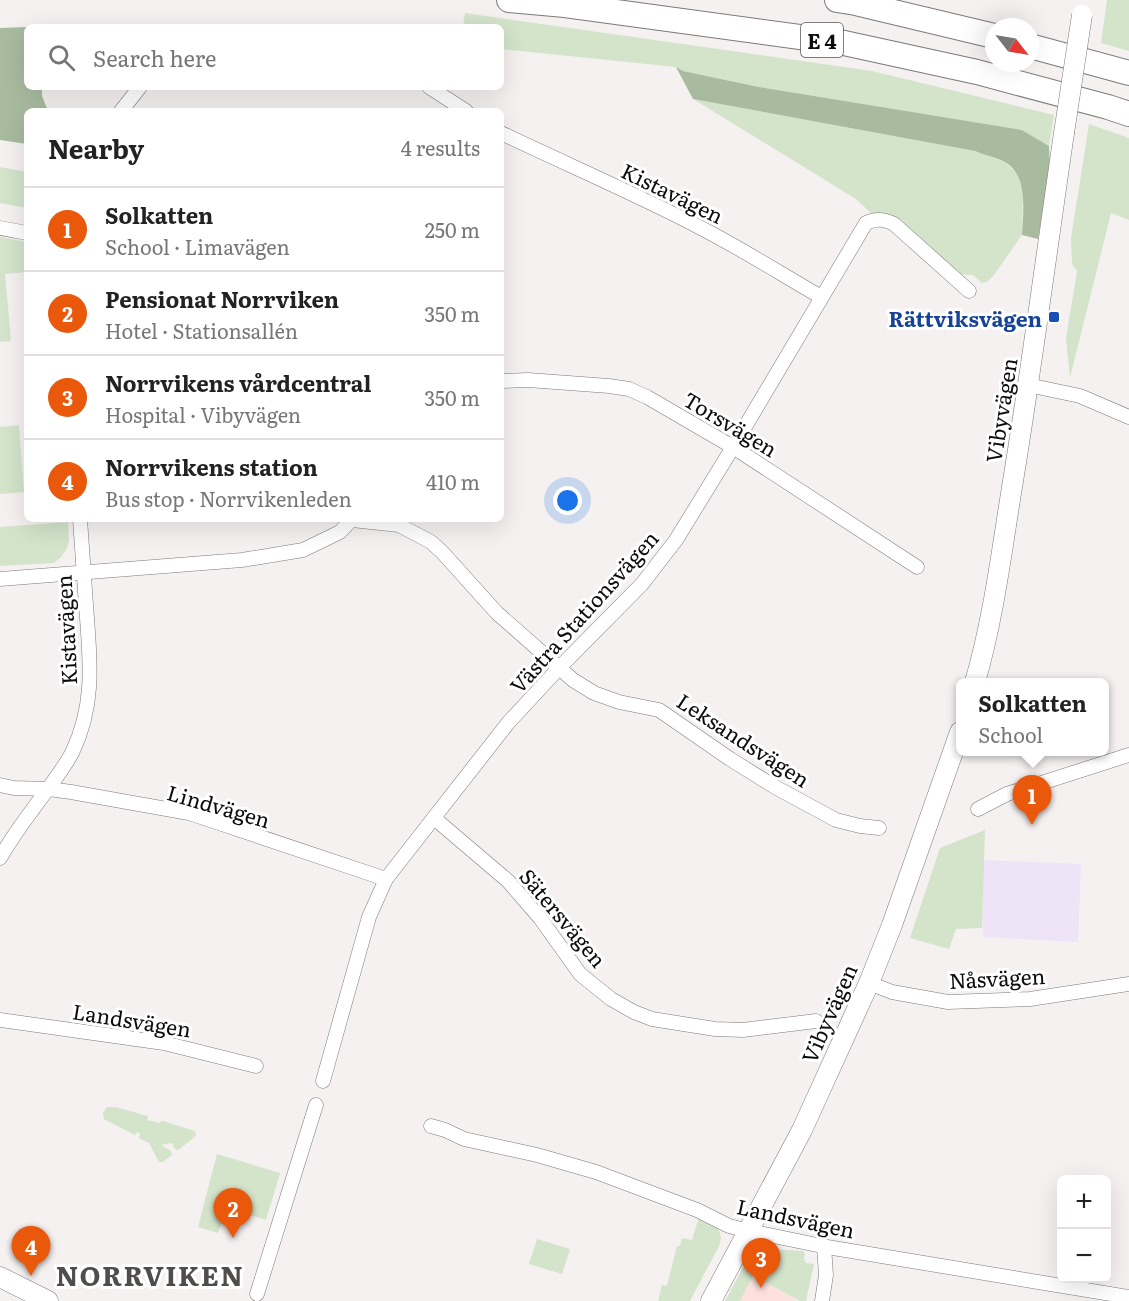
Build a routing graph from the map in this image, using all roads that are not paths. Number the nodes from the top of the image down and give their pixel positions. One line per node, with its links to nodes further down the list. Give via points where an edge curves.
1 (509, 0): 11 (highway, E 4, via 844,43 977,72)
2 (837, 0): 4 (highway, E 4)
3 (1083, 7): 18 (street, Vibyvägen, bridge)
4 (985, 34)
5 (1039, 48): 6 (highway)
6 (1129, 73)
7 (138, 90): 9 (street)
8 (434, 90): 10 (street)
9 (124, 108)
10 (461, 108)
11 (1129, 114)
12 (504, 134): 16 (street, Kistavägen, via 704,229)
13 (0, 228): 14 (street)
14 (24, 232)
15 (969, 291): 16 (street, Västra Stationsvägen, via 894,224 879,219 866,223)
16 (821, 297): 20 (street, Västra Stationsvägen)
17 (504, 381): 20 (street, Torsvägen, via 629,389)
18 (1028, 385): 19 (street, via 1080,396); 28 (street, Vibyvägen, via 986,645)
19 (1129, 417)
20 (733, 447): 24 (street, Torsvägen); 27 (street, Västra Stationsvägen, via 676,540 649,575)
21 (80, 522): 25 (street, Kistavägen)
22 (349, 522): 25 (street, Leksandsvägen, via 340,532 303,550 242,560)
23 (376, 522): 27 (street, Leksandsvägen, via 399,525 431,542 497,613)
24 (917, 567)
25 (83, 573): 26 (street, Leksandsvägen); 32 (street, Kistavägen, via 91,665 89,698 75,745)
26 (0, 579)
27 (559, 668): 34 (street, Västra Stationsvägen, via 508,723); 35 (street, Leksandsvägen, via 594,693 659,710 775,787 836,820)
28 (976, 678)
29 (956, 743): 38 (street, Vibyvägen)
30 (1129, 755): 33 (street, via 1007,794)
31 (0, 785): 32 (street, Lindvägen)
32 (49, 789): 36 (street, Kistavägen); 37 (street, Lindvägen, via 189,813)
33 (978, 809)
34 (434, 818): 37 (street, Västra Stationsvägen); 41 (street, Sätersvägen, via 508,881 580,974 633,1012 715,1029 743,1030)
35 (879, 828)
36 (0, 858)
37 (386, 879): 43 (street, Västra Stationsvägen, via 369,917)
38 (869, 983): 39 (street, Nåsvägen, via 892,992 948,1002 1030,999); 46 (street, Vibyvägen, via 802,1130)
39 (1129, 984)
40 (0, 1020): 42 (street, Landsvägen, via 164,1042)
41 (816, 1021)
42 (256, 1066)
43 (323, 1081)
44 (316, 1105): 49 (street)
45 (431, 1126): 46 (street, Landsvägen, via 464,1139 596,1172)
46 (749, 1231): 47 (street, Landsvägen); 52 (street, Vibyvägen)
47 (824, 1246): 50 (street, Landsvägen); 53 (street)
48 (0, 1277): 51 (street)
49 (257, 1294)
50 (1129, 1297)
51 (48, 1301)
52 (711, 1301)
53 (822, 1301)

